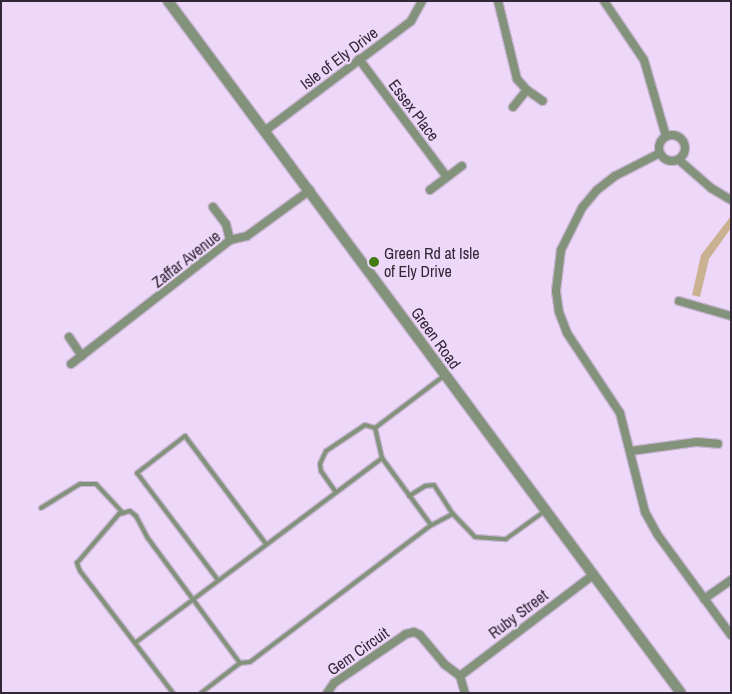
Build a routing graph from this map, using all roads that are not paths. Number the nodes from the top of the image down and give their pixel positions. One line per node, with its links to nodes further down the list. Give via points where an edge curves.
1 (168, 1): 9 (street, Green Road)
2 (422, 1): 5 (street, Isle of Ely Drive, via 411,21)
3 (498, 1): 6 (street, via 517,79)
4 (604, 1): 10 (street, via 644,60)
5 (359, 59): 9 (street, Isle of Ely Drive); 14 (street, Essex Place)
6 (526, 90): 7 (street); 8 (street)
7 (543, 101)
8 (513, 107)
9 (266, 130): 15 (street, Green Road)
10 (666, 136): 11 (street, via 660,143); 12 (street, via 676,135 684,142 685,152)
11 (660, 153): 12 (street, via 668,161); 28 (street, via 615,176 597,190 570,228 557,270 559,312 567,333 614,401)
12 (679, 160): 17 (street, via 711,188)
13 (462, 166): 14 (street)
14 (447, 177): 16 (street)
15 (310, 190): 19 (street, Zaffar Avenue, via 247,236); 25 (street, Green Road)
16 (430, 190)
17 (731, 200)
18 (213, 207): 19 (street, via 226,224)
19 (230, 240): 23 (street, Zaffar Avenue)
20 (679, 301): 21 (street)
21 (731, 316)
22 (69, 337): 23 (street)
23 (82, 356): 24 (street, Zaffar Avenue)
24 (71, 364)
25 (445, 375): 26 (lane); 33 (street, Green Road)
26 (375, 428): 29 (lane); 30 (lane, via 365,424 326,450 320,464 321,471)
27 (718, 444): 28 (street, via 697,442)
28 (632, 451): 42 (street, via 645,512)
29 (382, 458): 30 (lane); 31 (lane)
30 (335, 491): 37 (lane)
31 (410, 496): 35 (lane, via 425,486 434,485); 36 (lane)
32 (41, 508): 34 (lane, via 80,484 96,484)
33 (545, 510): 35 (lane, via 506,539 475,537); 38 (street, Green Road)
34 (122, 513): 41 (lane, via 130,511 136,516); 44 (lane, via 77,563)
35 (453, 514): 36 (lane)
36 (430, 526): 45 (lane, via 250,662)
37 (266, 544): 39 (lane); 39 (lane, via 185,436 137,473)
38 (593, 575): 46 (street, Ruby Street); 51 (street, Green Road)
39 (218, 580): 41 (lane)
40 (731, 580): 42 (street)
41 (194, 599): 44 (lane); 45 (lane)
42 (704, 599): 43 (street)
43 (731, 635)
44 (135, 643): 47 (lane)
45 (240, 663): 48 (lane)
46 (460, 676): 49 (street, Gem Circuit, via 414,632 406,634 354,670); 50 (street)
47 (173, 693)
48 (201, 693)
49 (327, 693)
50 (465, 693)
51 (680, 693)

